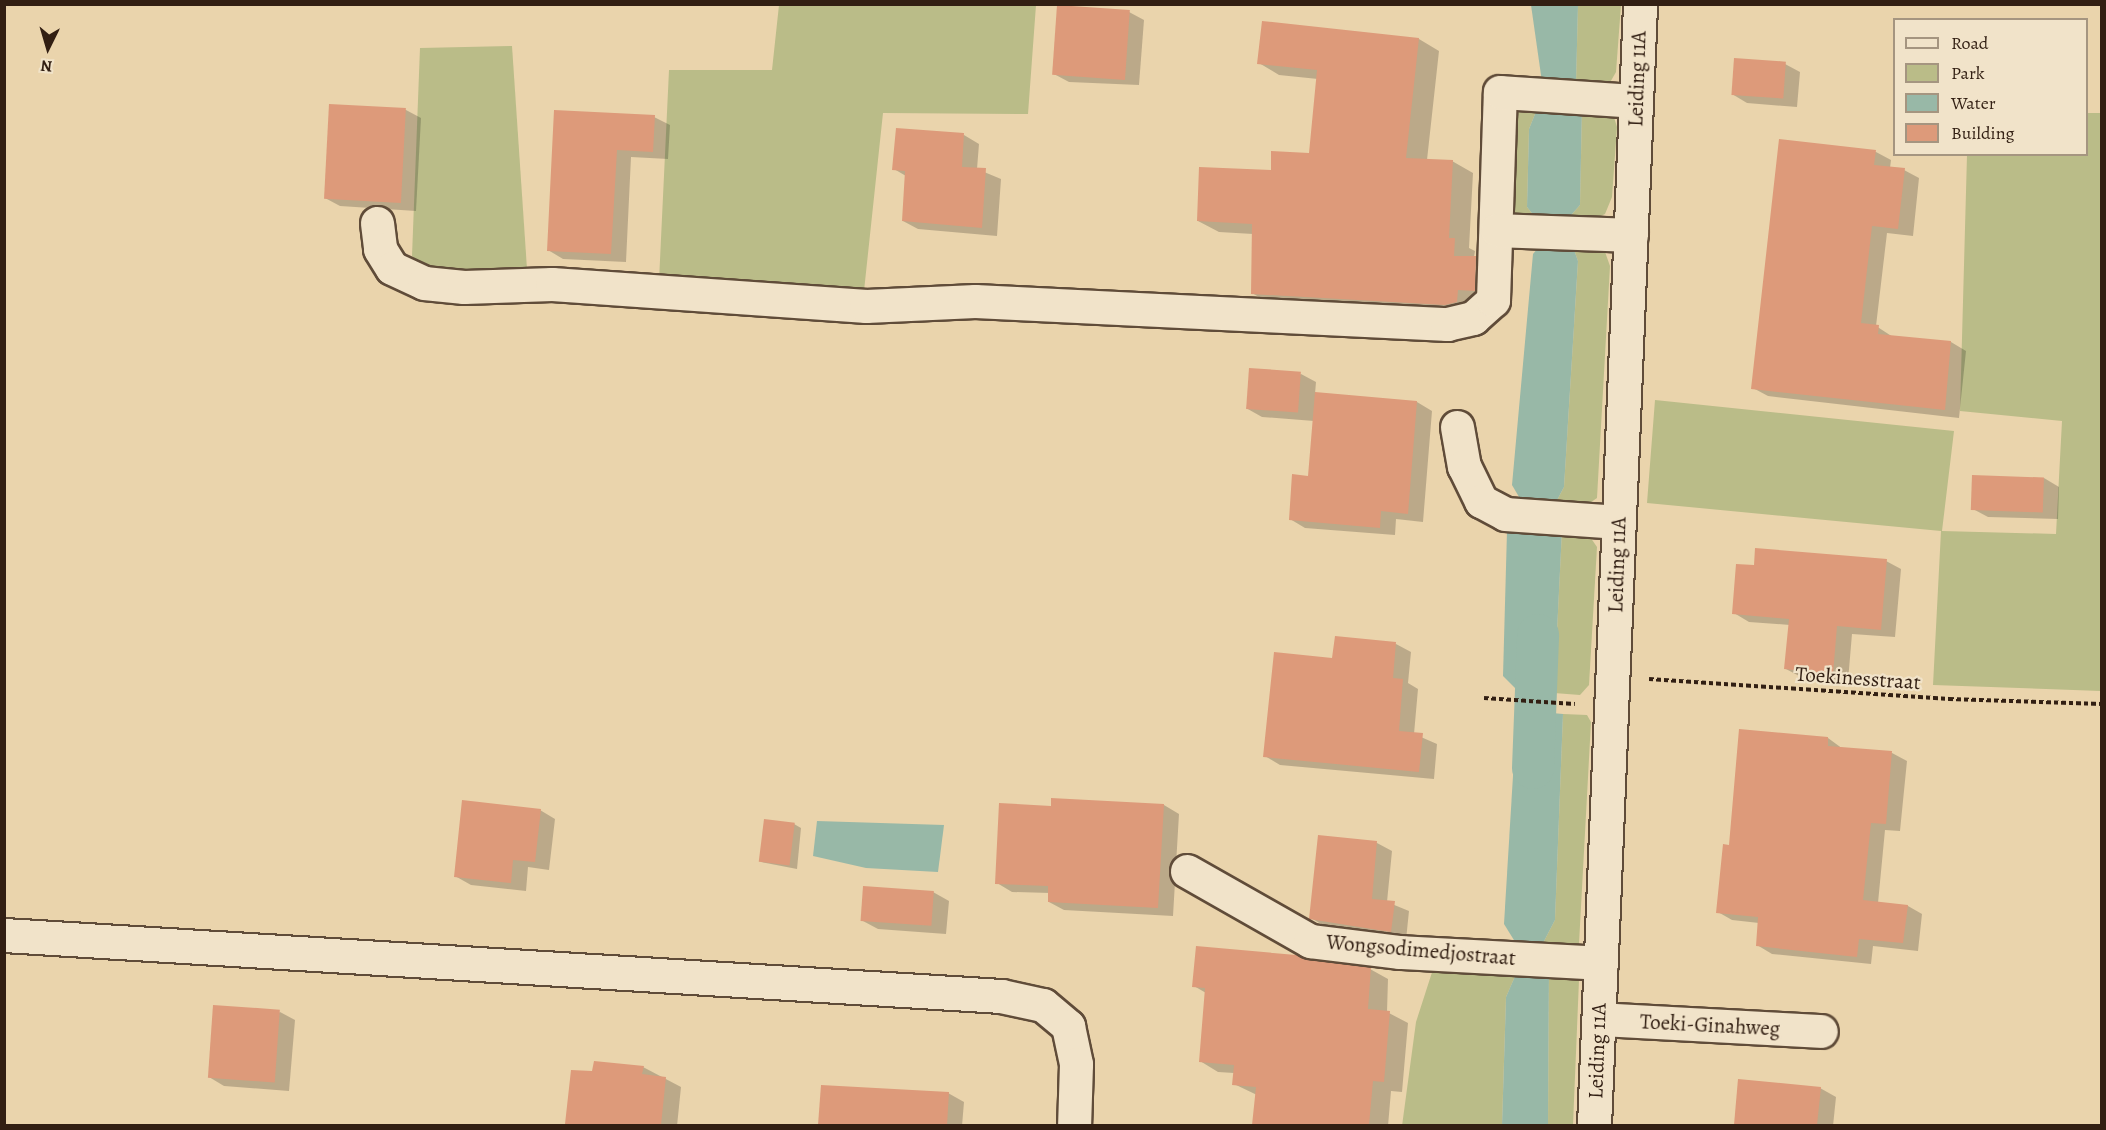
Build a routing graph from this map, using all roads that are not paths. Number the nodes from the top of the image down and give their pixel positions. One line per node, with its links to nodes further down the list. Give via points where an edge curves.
1 (1640, 4): 2 (street, Leiding 11A)
2 (1621, 100): 4 (street, via 1500,92); 5 (street, Leiding 11A)
3 (377, 223): 4 (street, via 380,249 392,268 424,283 464,287 552,284 866,306 975,301 1447,324 1473,318 1493,300)
4 (1497, 230): 5 (street)
5 (1620, 234): 7 (street, Leiding 11A)
6 (1457, 427): 7 (street, via 1464,466 1481,501 1504,514)
7 (1619, 522): 10 (street, Leiding 11A)
8 (1187, 871): 10 (street, Wongsodimedjostraat, via 1310,941)
9 (4, 935): 13 (street, via 1001,996 1043,1005 1068,1026 1076,1064)
10 (1601, 963): 11 (street, Leiding 11A)
11 (1599, 1019): 12 (street, Toeki-Ginahweg); 14 (street, Leiding 11A)
12 (1821, 1031)
13 (1074, 1125)
14 (1594, 1125)

